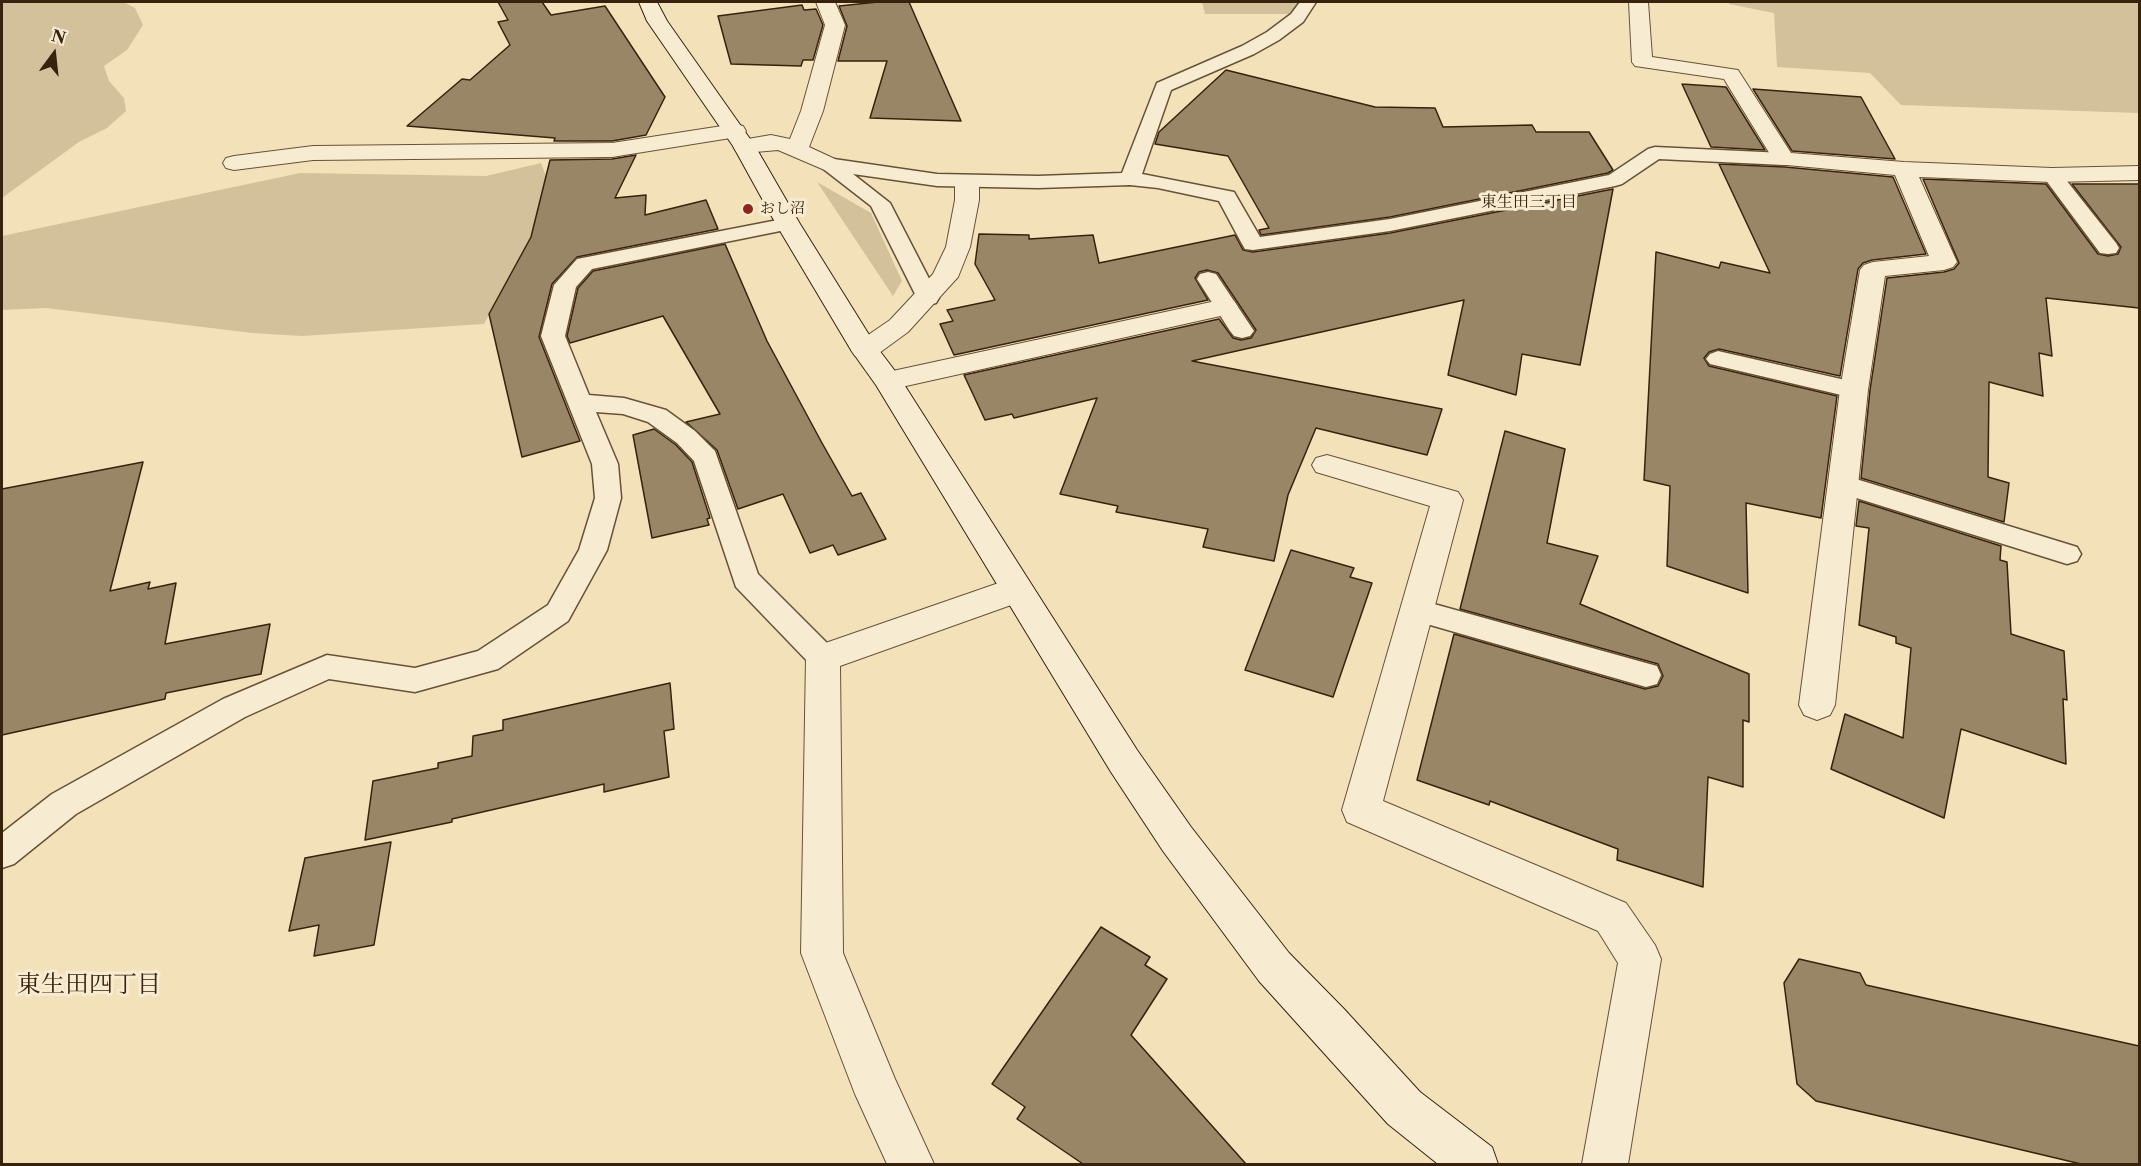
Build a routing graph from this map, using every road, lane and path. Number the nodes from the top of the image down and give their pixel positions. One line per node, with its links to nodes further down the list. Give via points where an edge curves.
1 (648, 2): 5 (street, via 657,21)
2 (826, 2): 6 (street, via 835,25 831,50)
3 (1308, 2): 13 (lane, via 1297,18 1265,40 1163,87)
4 (1638, 2): 7 (street, via 1642,62 1731,74)
5 (739, 139): 6 (street, via 784,144); 8 (street, via 612,150 313,153); 15 (street)
6 (797, 150): 9 (street)
7 (1784, 159): 10 (street); 13 (lane, via 1655,153 1616,180 1390,225 1253,244 1227,196)
8 (234, 163)
9 (827, 164): 14 (lane); 18 (lane, via 880,202)
10 (1904, 169): 12 (street); 24 (street, via 1944,262 1873,270)
11 (2139, 173): 12 (street)
12 (2052, 176): 16 (lane)
13 (1130, 179): 14 (lane)
14 (968, 182): 18 (street, via 958,247 945,278)
15 (788, 224): 21 (street); 25 (lane, via 585,264 565,285 553,336)
16 (2108, 248)
17 (1208, 279): 19 (lane)
18 (928, 298): 21 (street)
19 (1226, 307): 20 (lane); 23 (street)
20 (1242, 331)
21 (866, 350): 23 (street)
22 (1718, 359): 24 (lane)
23 (888, 381): 29 (street)
24 (1854, 390): 27 (street)
25 (582, 403): 31 (lane, via 624,406 657,416 706,457 746,579); 34 (lane, via 604,464 608,498 593,550 558,613 487,661 415,680 327,667 234,708 64,804)
26 (1328, 465): 30 (street, via 1447,500)
27 (1843, 484): 28 (lane); 33 (street)
28 (2067, 554)
29 (1016, 590): 31 (street); 36 (street, via 1177,839 1274,967 1404,1108)
30 (1416, 610): 32 (lane); 37 (street, via 1361,810 1612,917 1640,959)
31 (823, 658): 35 (street, via 822,953 878,1094)
32 (1646, 675)
33 (1817, 705)
34 (2, 853)
35 (911, 1164)
36 (1475, 1164)
37 (1605, 1164)

